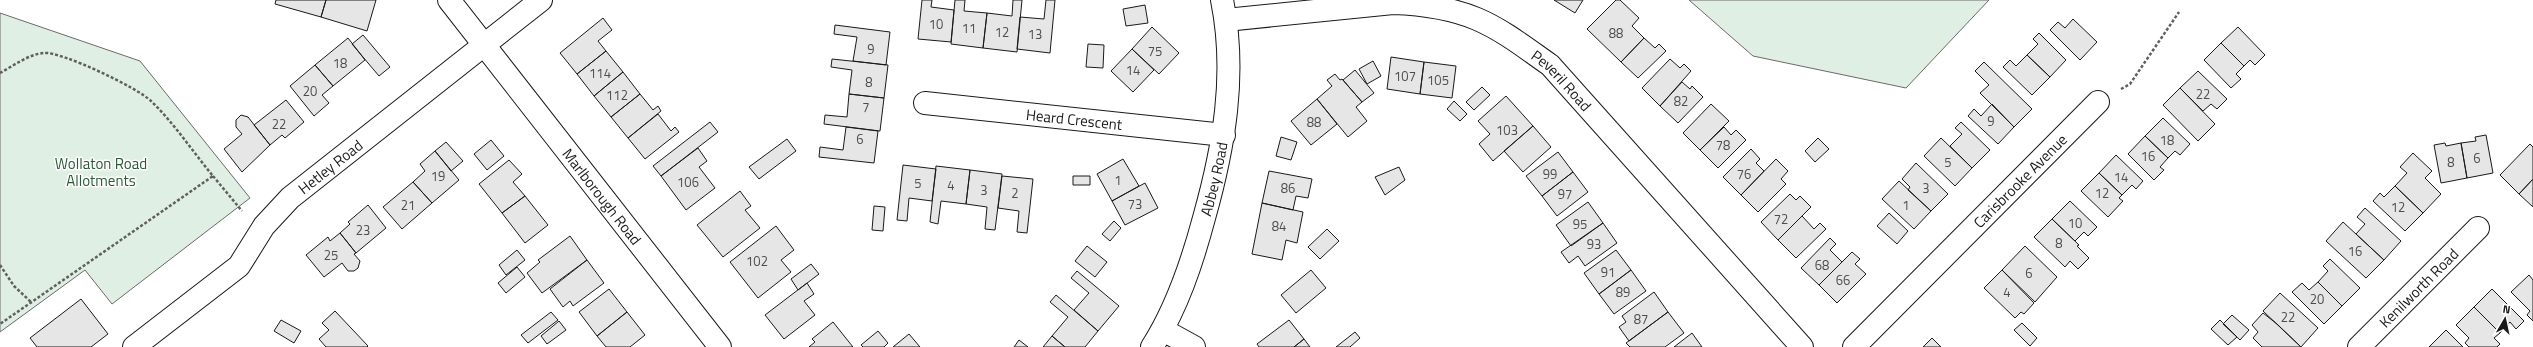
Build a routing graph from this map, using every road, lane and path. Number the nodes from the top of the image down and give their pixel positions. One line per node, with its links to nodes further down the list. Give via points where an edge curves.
1 (449, 0): 5 (street, Marlborough Road)
2 (541, 0): 5 (street, Hetley Road)
3 (1224, 10): 9 (street, Abbey Road, via 1229,80); 20 (street, Peveril Road, via 1392,3 1419,4 1478,19 1520,44 1550,66)
4 (2179, 12): 7 (path, via 2130,84)
5 (484, 45): 12 (street, Hetley Road, via 290,198); 18 (street, Marlborough Road)
6 (0, 72): 10 (path, via 36,54 46,52 122,82 151,100)
7 (2098, 102): 21 (street, Carisbrooke Avenue)
8 (924, 103): 9 (street, Heard Crescent)
9 (1224, 135): 16 (street, Abbey Road, via 1194,254)
10 (212, 176): 12 (path); 14 (path)
11 (2478, 228): 22 (street, Kenilworth Road)
12 (261, 232): 17 (street, Hetley Road, via 239,266)
13 (0, 264): 14 (path, via 14,286)
14 (32, 302): 15 (path)
15 (0, 324)
16 (1157, 338): 19 (street)
17 (134, 347)
18 (720, 347)
19 (1194, 347)
20 (1802, 347)
21 (1854, 347)
22 (2359, 347)

